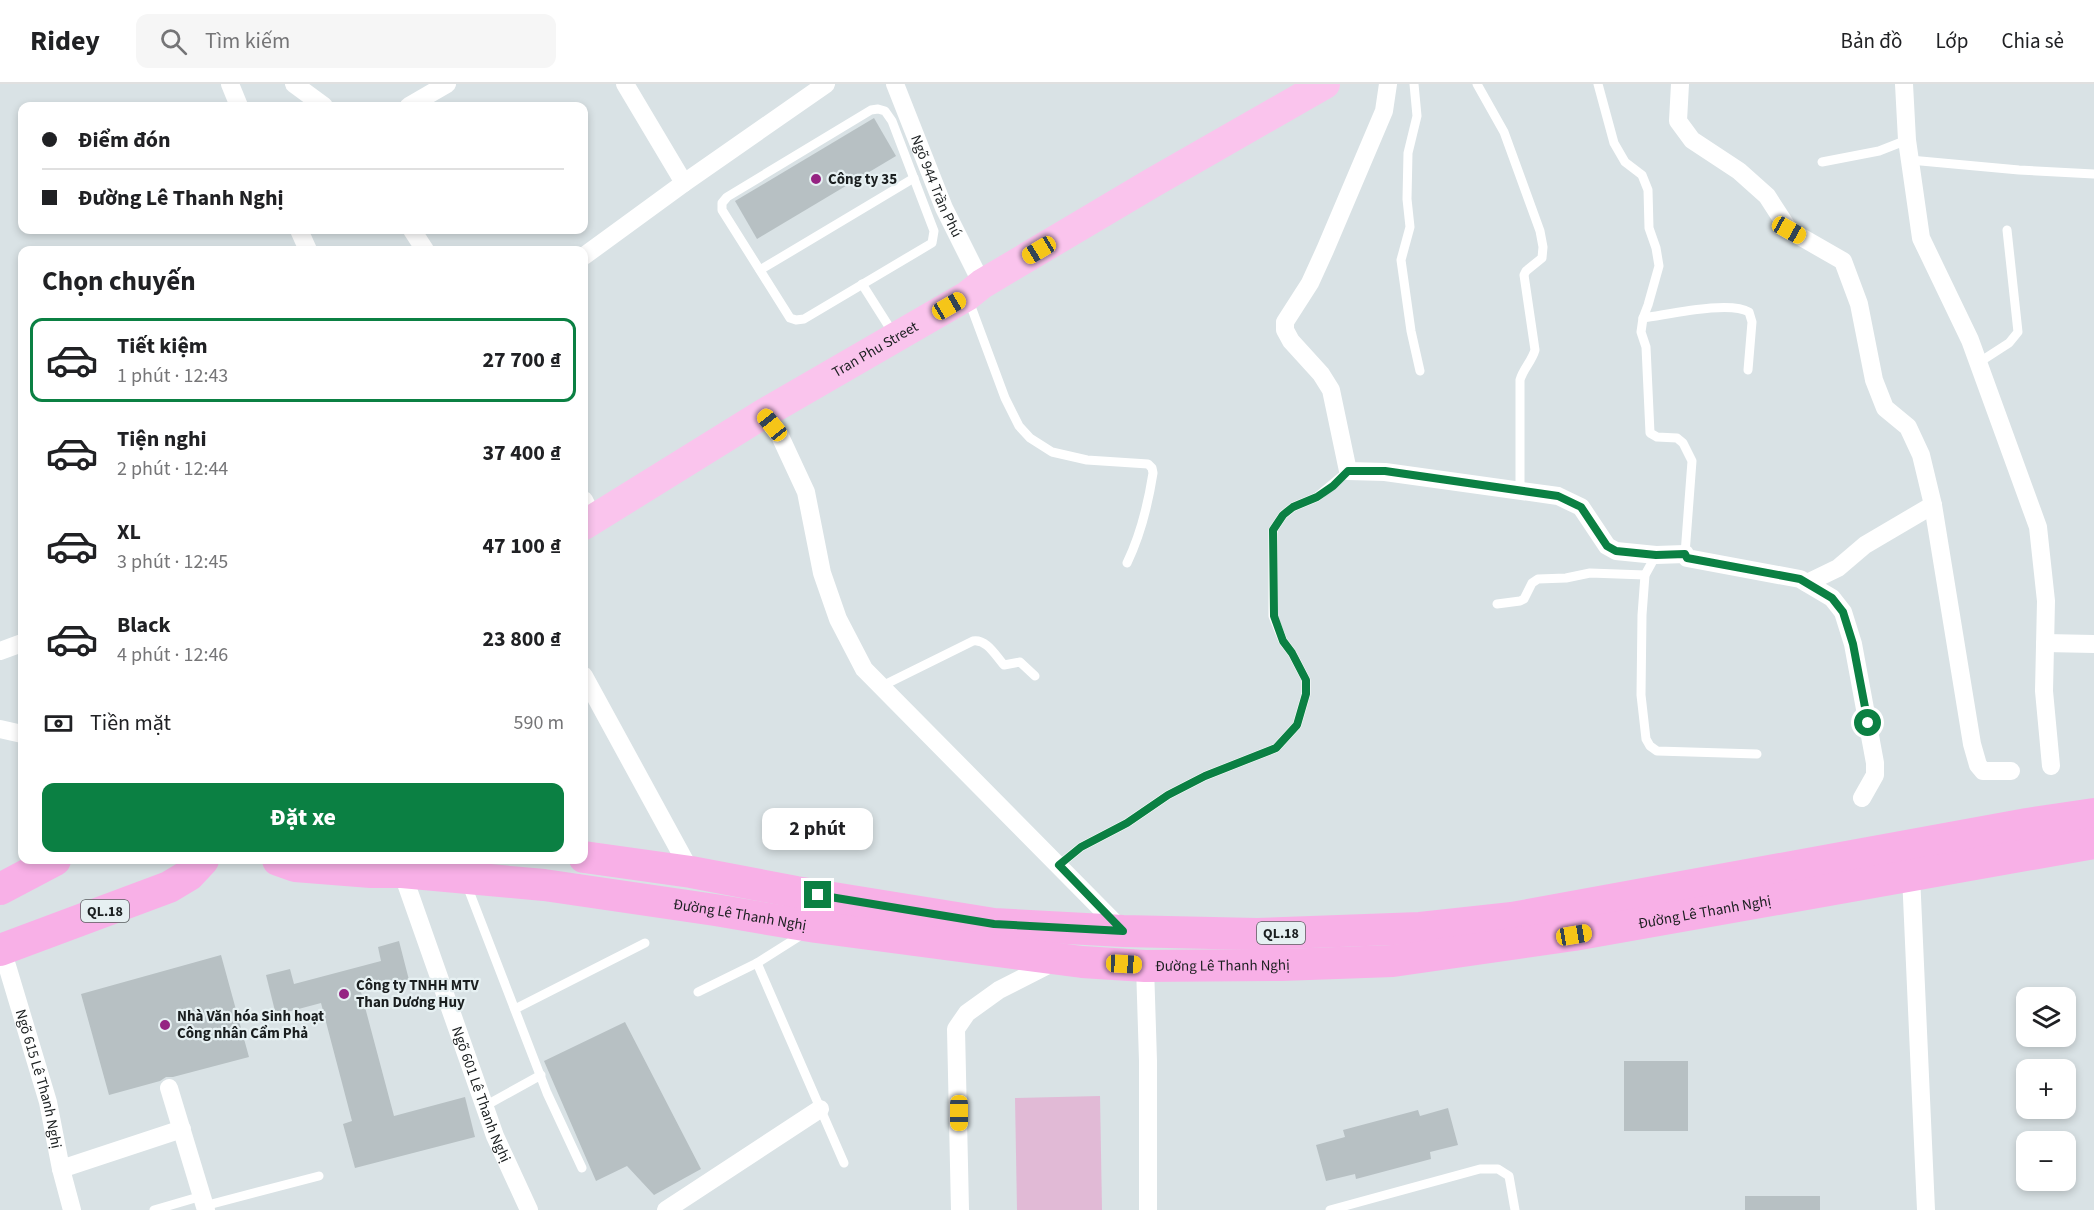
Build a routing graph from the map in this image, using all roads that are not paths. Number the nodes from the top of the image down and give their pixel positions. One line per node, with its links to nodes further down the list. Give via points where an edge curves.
1 (230, 84): 14 (street)
2 (294, 84): 15 (street)
3 (447, 84): 16 (street)
4 (826, 84): 22 (street)
5 (895, 84): 27 (street, Ngõ 944 Trần Phú)
6 (1325, 84): 27 (main road, Tran Phu Street, via 1161,177)
7 (1388, 84): 34 (street, via 1380,122 1325,250 1285,322 1292,341 1331,390)
8 (1414, 84): 32 (lane, via 1417,116 1408,153 1410,227 1401,260)
9 (1477, 84): 35 (lane, via 1504,132 1543,247 1542,258 1524,275 1535,350 1520,380)
10 (1598, 84): 28 (lane, via 1614,143 1625,162 1642,175 1648,190 1649,228 1659,266)
11 (1680, 84): 36 (street, via 1678,122 1692,140 1739,171 1767,196 1789,230 1843,261 1859,304 1874,380 1885,408 1908,427 1921,455)
12 (1904, 84): 17 (street)
13 (627, 85): 22 (street)
14 (237, 102)
15 (319, 102)
16 (416, 102)
17 (1907, 140): 18 (street); 19 (lane, via 1879,151)
18 (1910, 160): 20 (lane); 30 (street, via 1922,238)
19 (1822, 162)
20 (2094, 174)
21 (914, 178): 25 (lane); 25 (lane, via 892,121 885,111 871,110 722,203 722,210); 26 (lane, via 934,231 932,243)
22 (684, 183): 24 (street)
23 (2007, 230): 30 (lane, via 2018,332 2010,343)
24 (588, 253)
25 (760, 270): 26 (lane, via 790,318 796,320)
26 (862, 284): 29 (lane)
27 (975, 290): 29 (main road, Tran Phu Street); 40 (lane, via 1005,398 1030,438 1052,452 1087,460 1148,464 1152,468 1148,506)
28 (1643, 318): 31 (lane, via 1742,308 1749,312 1752,322); 38 (lane, via 1650,433 1677,438 1692,460)
29 (896, 337): 33 (main road, Tran Phu Street)
30 (1978, 363): 44 (street, via 2038,527 2046,601)
31 (1748, 370)
32 (1420, 371)
33 (763, 414): 37 (main road, Tran Phu Street); 50 (street, via 780,436 806,492 822,573 838,619 864,669)
34 (1348, 471): 35 (street, via 1385,471); 65 (lane, via 1317,497 1293,507 1273,530 1274,616 1283,641 1306,680 1297,725 1276,748 1168,795 1081,847)
35 (1520, 491): 39 (street, via 1558,496 1581,507 1607,546 1616,551)
36 (1934, 505): 42 (street, via 1865,546 1838,568); 55 (street, via 1978,765 1983,771)
37 (588, 513)
38 (1685, 554): 39 (street); 42 (street, via 1687,558)
39 (1656, 555): 41 (lane)
40 (1127, 563)
41 (1645, 575): 43 (lane, via 1590,573 1538,579 1524,599); 53 (lane, via 1641,695 1650,746 1657,751)
42 (1807, 583): 56 (street, via 1832,598 1843,612 1853,644 1875,763 1875,775)
43 (1497, 604)
44 (2045, 643): 46 (street); 54 (street, via 2044,691)
45 (18, 644): 47 (street)
46 (2094, 644)
47 (0, 651)
48 (1035, 676): 50 (lane, via 1020,662 1004,665 978,640)
49 (588, 683): 67 (street)
50 (882, 686): 65 (street)
51 (0, 729): 52 (street)
52 (18, 733)
53 (1756, 754)
54 (2051, 766)
55 (2012, 771)
56 (1862, 798)
57 (2094, 814): 58 (highway, Đường Lê Thanh Nghị / QL.18)
58 (2030, 838): 59 (highway, Đường Lê Thanh Nghị / QL.18); 61 (highway, Đường Lê Thanh Nghị / QL.18)
59 (2094, 843)
60 (588, 858): 67 (highway, Đường Lê Thanh Nghị / QL.18)
61 (1909, 861): 71 (highway, Đường Lê Thanh Nghị / QL.18, via 1431,927 1257,934); 76 (highway, Đường Lê Thanh Nghị / QL.18, via 1574,935 1393,961); 97 (street)
62 (47, 864): 69 (highway)
63 (199, 864): 73 (highway, QL.18, via 169,887)
64 (289, 864): 66 (highway, Đường Lê Thanh Nghị / QL.18)
65 (1059, 865): 71 (street)
66 (402, 872): 68 (highway, Đường Lê Thanh Nghị / QL.18); 81 (street, Ngõ 601 Lê Thanh Nghị)
67 (691, 872): 71 (highway, Đường Lê Thanh Nghị / QL.18, via 994,924)
68 (464, 878): 70 (highway, Đường Lê Thanh Nghị / QL.18, via 544,885); 78 (lane)
69 (0, 889)
70 (816, 927): 74 (highway, Đường Lê Thanh Nghị / QL.18); 75 (lane)
71 (1123, 931)
72 (645, 943): 78 (lane)
73 (1, 950): 86 (street, Ngõ 615 Lê Thanh Nghị, via 48,1102)
74 (1060, 958): 76 (highway, Đường Lê Thanh Nghị / QL.18); 93 (street, via 999,990 967,1013 956,1029)
75 (757, 963): 77 (lane); 82 (lane)
76 (1145, 966): 94 (street)
77 (698, 992)
78 (515, 1009): 79 (lane)
79 (541, 1076): 81 (lane); 85 (lane)
80 (169, 1088): 83 (street)
81 (485, 1107): 91 (street, Ngõ 601 Lê Thanh Nghị)
82 (820, 1109): 84 (lane); 92 (street)
83 (182, 1129): 86 (street); 88 (street)
84 (844, 1163)
85 (582, 1168)
86 (61, 1170): 89 (street, Ngõ 615 Lê Thanh Nghị)
87 (319, 1176): 88 (lane)
88 (204, 1204): 90 (lane)
89 (72, 1210)
90 (154, 1210)
91 (529, 1210)
92 (666, 1210)
93 (960, 1210)
94 (1148, 1210)
95 (1330, 1210): 96 (lane, via 1469,1172 1498,1169 1509,1176)
96 (1515, 1210)
97 (1926, 1210)

